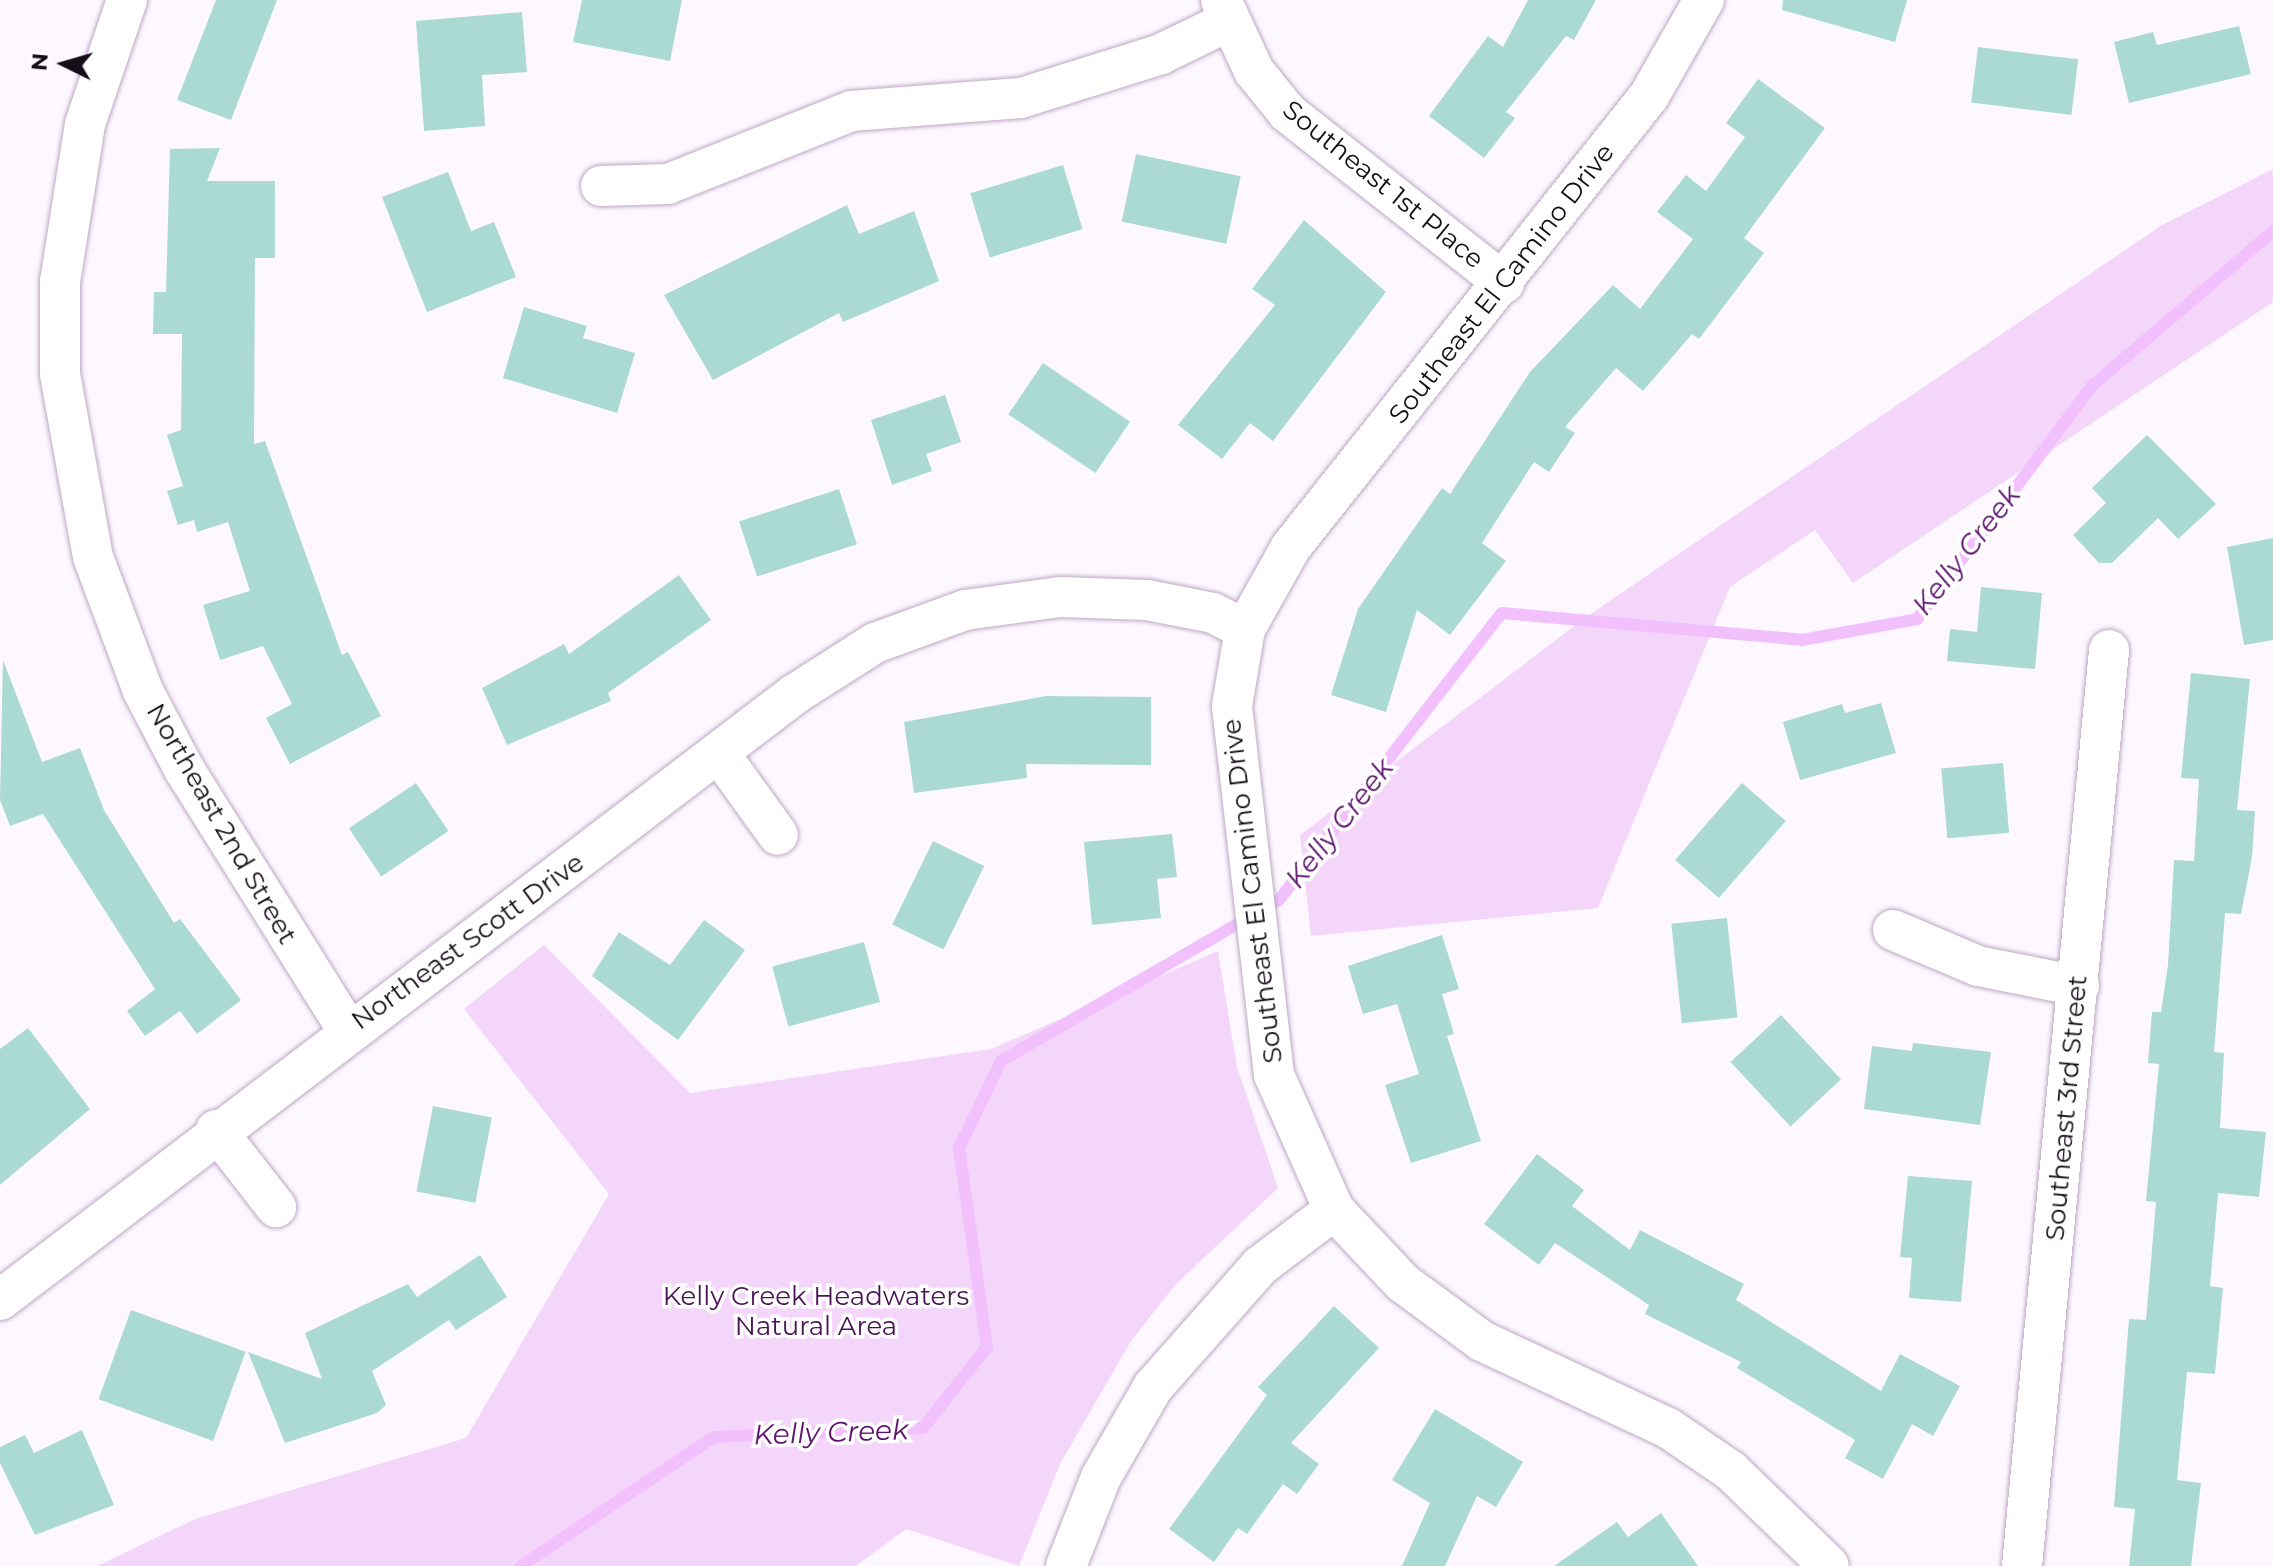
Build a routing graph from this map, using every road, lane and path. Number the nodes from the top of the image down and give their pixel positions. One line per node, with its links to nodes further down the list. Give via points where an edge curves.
1 (127, 0): 12 (street, Northeast 2nd Street, via 85,124 60,281 60,374 89,542 143,691 184,769)
2 (1704, 0): 5 (street, Southeast El Camino Drive, via 1649,96)
3 (1224, 11): 4 (street, via 1161,54 1021,98 851,111 668,184); 5 (street, Southeast 1st Place, via 1288,113)
4 (601, 186)
5 (1504, 283): 6 (street, Southeast El Camino Drive, via 1291,547)
6 (1245, 629): 8 (street, Northeast Scott Drive, via 1213,613 1147,600 1060,597 965,610 833,667); 15 (street, Southeast El Camino Drive, via 1232,706 1274,1075)
7 (2109, 650): 11 (street, Southeast 3rd Street)
8 (721, 756): 9 (street); 12 (street, Northeast Scott Drive)
9 (778, 835)
10 (1893, 930): 11 (street, via 1978,966)
11 (2079, 986): 19 (street, Southeast 3rd Street)
12 (348, 1030): 13 (street, Northeast Scott Drive)
13 (216, 1130): 14 (street); 16 (street, Northeast Scott Drive)
14 (276, 1207)
15 (1334, 1210): 17 (street, via 1260,1266 1153,1387 1101,1477); 18 (street, Southeast El Camino Drive, via 1403,1283 1482,1341 1668,1428 1731,1471)
16 (0, 1300)
17 (1066, 1566)
18 (1829, 1566)
19 (2022, 1566)

